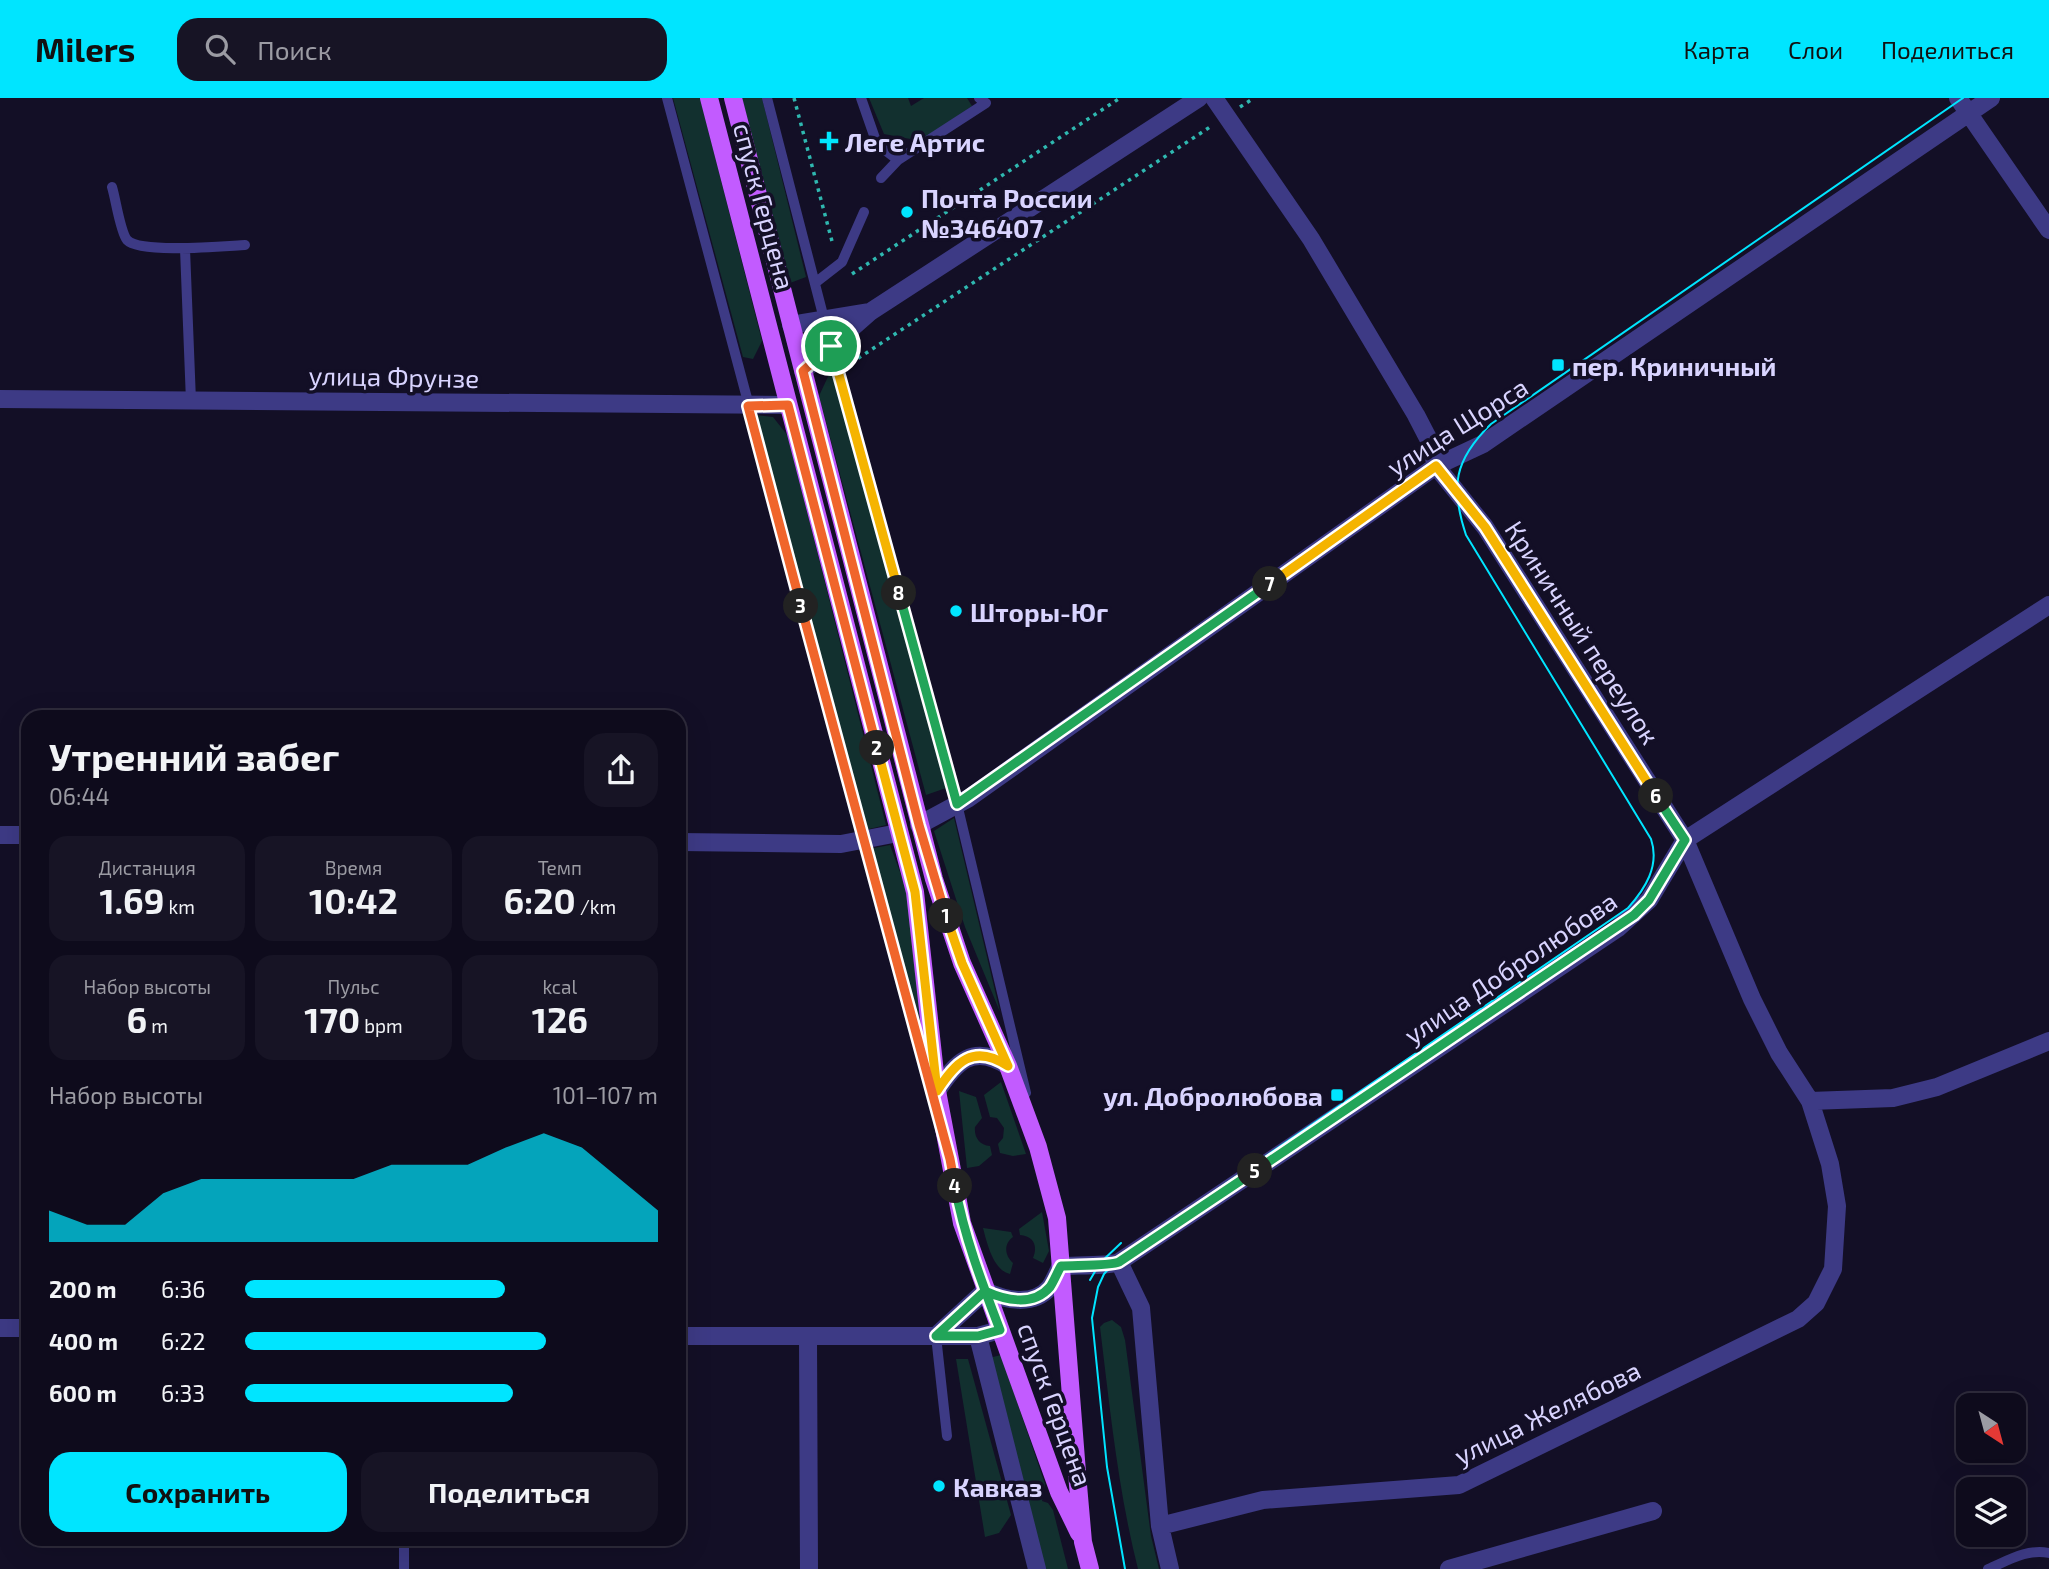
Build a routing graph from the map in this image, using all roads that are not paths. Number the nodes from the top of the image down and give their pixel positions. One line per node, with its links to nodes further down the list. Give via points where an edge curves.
1 (667, 98): 28 (lane)
2 (709, 98): 27 (main road, спуск Герцена)
3 (733, 98): 22 (main road, спуск Герцена)
4 (767, 98): 19 (lane)
5 (861, 98): 12 (lane, via 877,144)
6 (979, 98): 12 (lane, via 986,103)
7 (1199, 98): 20 (street)
8 (1214, 98): 29 (street, Криничный переулок, via 1311,239 1416,415)
9 (1958, 98): 11 (street)
10 (1991, 98): 11 (street, улица Щорса)
11 (1968, 114): 16 (street); 29 (street, улица Щорса, via 1483,444)
12 (898, 160): 13 (lane)
13 (881, 178)
14 (113, 187): 18 (lane, via 127,240 136,245)
15 (864, 212): 19 (lane, via 842,262)
16 (2049, 230)
17 (245, 245): 18 (lane)
18 (185, 249): 26 (lane)
19 (815, 283): 21 (lane)
20 (870, 312): 21 (street); 23 (street)
21 (824, 321): 22 (street); 23 (lane)
22 (791, 325): 24 (main road, спуск Герцена)
23 (831, 346): 24 (street); 31 (lane)
24 (803, 371): 32 (main road, спуск Герцена)
25 (0, 399): 26 (street, улица Фрунзе)
26 (191, 401): 28 (street, улица Фрунзе)
27 (788, 405): 28 (street, улица Фрунзе); 33 (main road, спуск Герцена)
28 (748, 406): 36 (lane)
29 (1436, 466): 31 (street, улица Щорса); 37 (street, Криничный переулок, via 1485,527)
30 (2049, 605): 37 (street, улица Добролюбова)
31 (957, 804): 32 (street, улица Щорса); 43 (lane)
32 (919, 825): 40 (main road, спуск Герцена, via 962,963)
33 (898, 833): 36 (street); 41 (main road, спуск Герцена, via 915,892)
34 (0, 835): 35 (street)
35 (21, 835)
36 (863, 840): 38 (street, via 841,844); 44 (lane)
37 (1685, 840): 42 (street, Криничный переулок, via 1752,999); 45 (street, улица Добролюбова, via 1649,900 1618,928)
38 (686, 842)
39 (2049, 1041): 42 (street, via 1937,1087 1893,1098)
40 (1008, 1066): 41 (street, via 992,1056 970,1058 954,1067); 43 (main road, спуск Герцена)
41 (937, 1091): 44 (main road, спуск Герцена)
42 (1810, 1101): 47 (street, Криничный переулок, via 1830,1164 1836,1206)
43 (1038, 1147): 46 (main road, спуск Герцена, via 1057,1218)
44 (950, 1159): 48 (main road, спуск Герцена, via 962,1223)
45 (1119, 1262): 46 (street); 58 (street, via 1141,1308)
46 (1061, 1266): 48 (street, via 1049,1288 1026,1300 1000,1298); 59 (main road, спуск Герцена)
47 (1833, 1269): 58 (street, улица Желябова, via 1816,1303 1798,1319 1459,1485 1263,1500)
48 (985, 1291): 51 (main road, спуск Герцена); 53 (street)
49 (0, 1328): 50 (street)
50 (21, 1328)
51 (1000, 1330): 54 (street); 59 (main road, спуск Герцена, via 1059,1492)
52 (686, 1336): 55 (street)
53 (936, 1336): 54 (street); 55 (street); 56 (lane)
54 (978, 1336): 64 (street, спуск Герцена)
55 (808, 1337): 63 (street)
56 (947, 1436)
57 (1653, 1511): 67 (street)
58 (1160, 1526): 66 (street)
59 (1083, 1542): 65 (main road, спуск Герцена)
60 (404, 1546): 62 (lane)
61 (2049, 1553): 68 (lane, via 2023,1554)
62 (404, 1569)
63 (809, 1569)
64 (1037, 1569)
65 (1090, 1569)
66 (1170, 1569)
67 (1448, 1569)
68 (1989, 1569)

